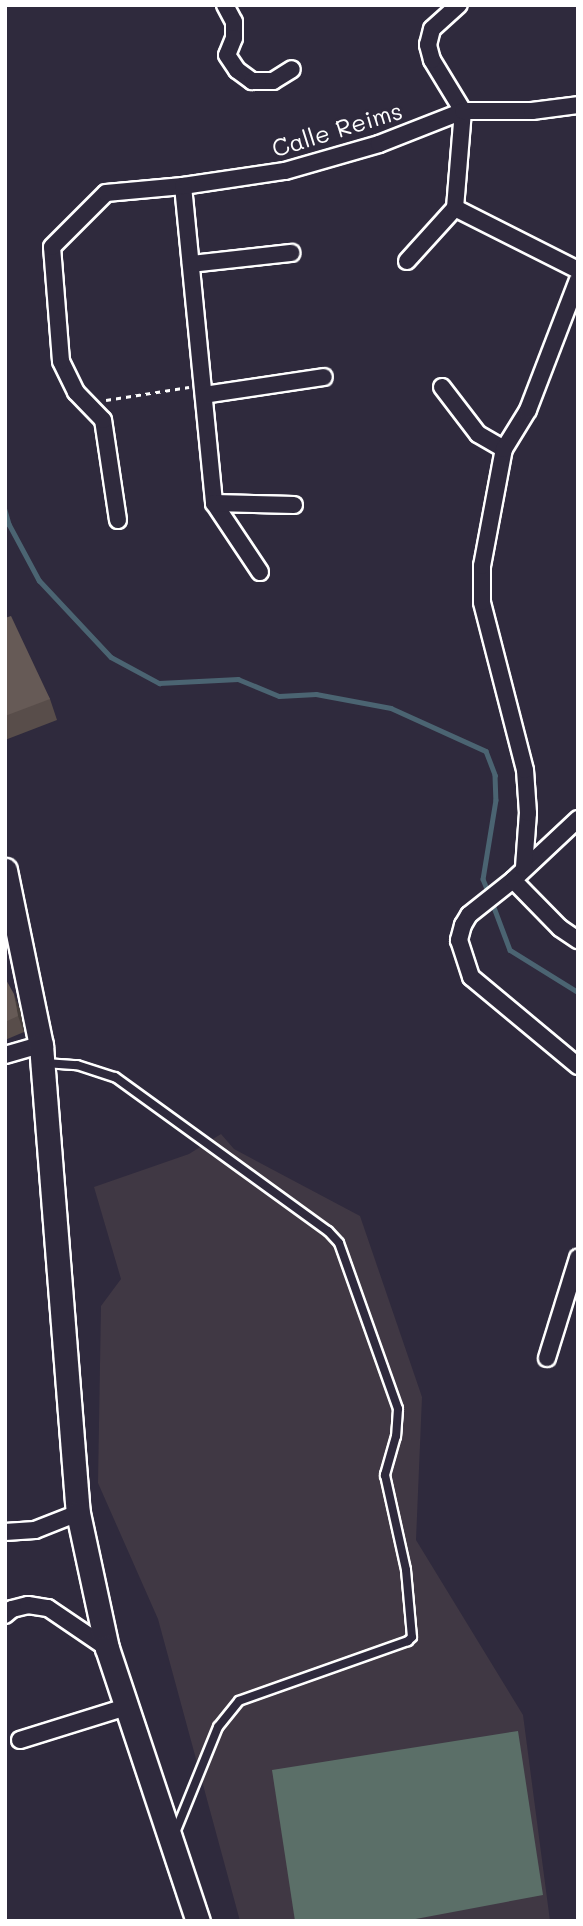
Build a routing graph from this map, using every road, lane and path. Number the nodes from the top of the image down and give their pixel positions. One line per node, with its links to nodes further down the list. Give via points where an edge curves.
1 (225, 5): 3 (street, via 234,22 227,55 237,70 252,81 273,81)
2 (458, 5): 5 (street, via 432,29 428,45)
3 (292, 69)
4 (578, 105): 5 (street, Calle Reims, via 532,111)
5 (463, 111): 6 (street, Calle Reims, via 340,157 285,171); 7 (street)
6 (183, 186): 10 (street); 16 (street, Calle Reims, via 106,194 52,247 61,361 76,392)
7 (455, 208): 9 (street); 11 (street)
8 (291, 253): 10 (street)
9 (407, 261)
10 (191, 264): 15 (street)
11 (578, 270)
12 (578, 280): 17 (street, via 528,410)
13 (324, 377): 15 (street)
14 (442, 387): 17 (street, via 478,434)
15 (203, 390): 16 (path); 18 (street)
16 (87, 403): 20 (street, via 103,420)
17 (504, 449): 24 (street, via 482,566 482,602 525,770 528,813)
18 (214, 503): 19 (street); 21 (street)
19 (294, 505)
20 (118, 520)
21 (260, 572)
22 (578, 819): 24 (street)
23 (5, 870): 26 (main road)
24 (516, 877): 25 (street, via 560,928); 28 (street, via 463,925 459,940 471,977)
25 (578, 940)
26 (41, 1054): 27 (street); 31 (main road); 37 (lane, via 115,1077 328,1231 339,1243 398,1409 386,1484 406,1570 412,1637 239,1700 218,1727)
27 (5, 1055)
28 (578, 1066)
29 (578, 1258): 30 (street)
30 (547, 1358)
31 (78, 1513): 32 (street, via 35,1530); 34 (main road)
32 (5, 1532)
33 (5, 1615): 34 (street, via 28,1605 48,1608)
34 (107, 1648): 35 (main road)
35 (127, 1707): 36 (street); 37 (main road)
36 (20, 1740)
37 (171, 1841): 38 (main road)
38 (198, 1921)

